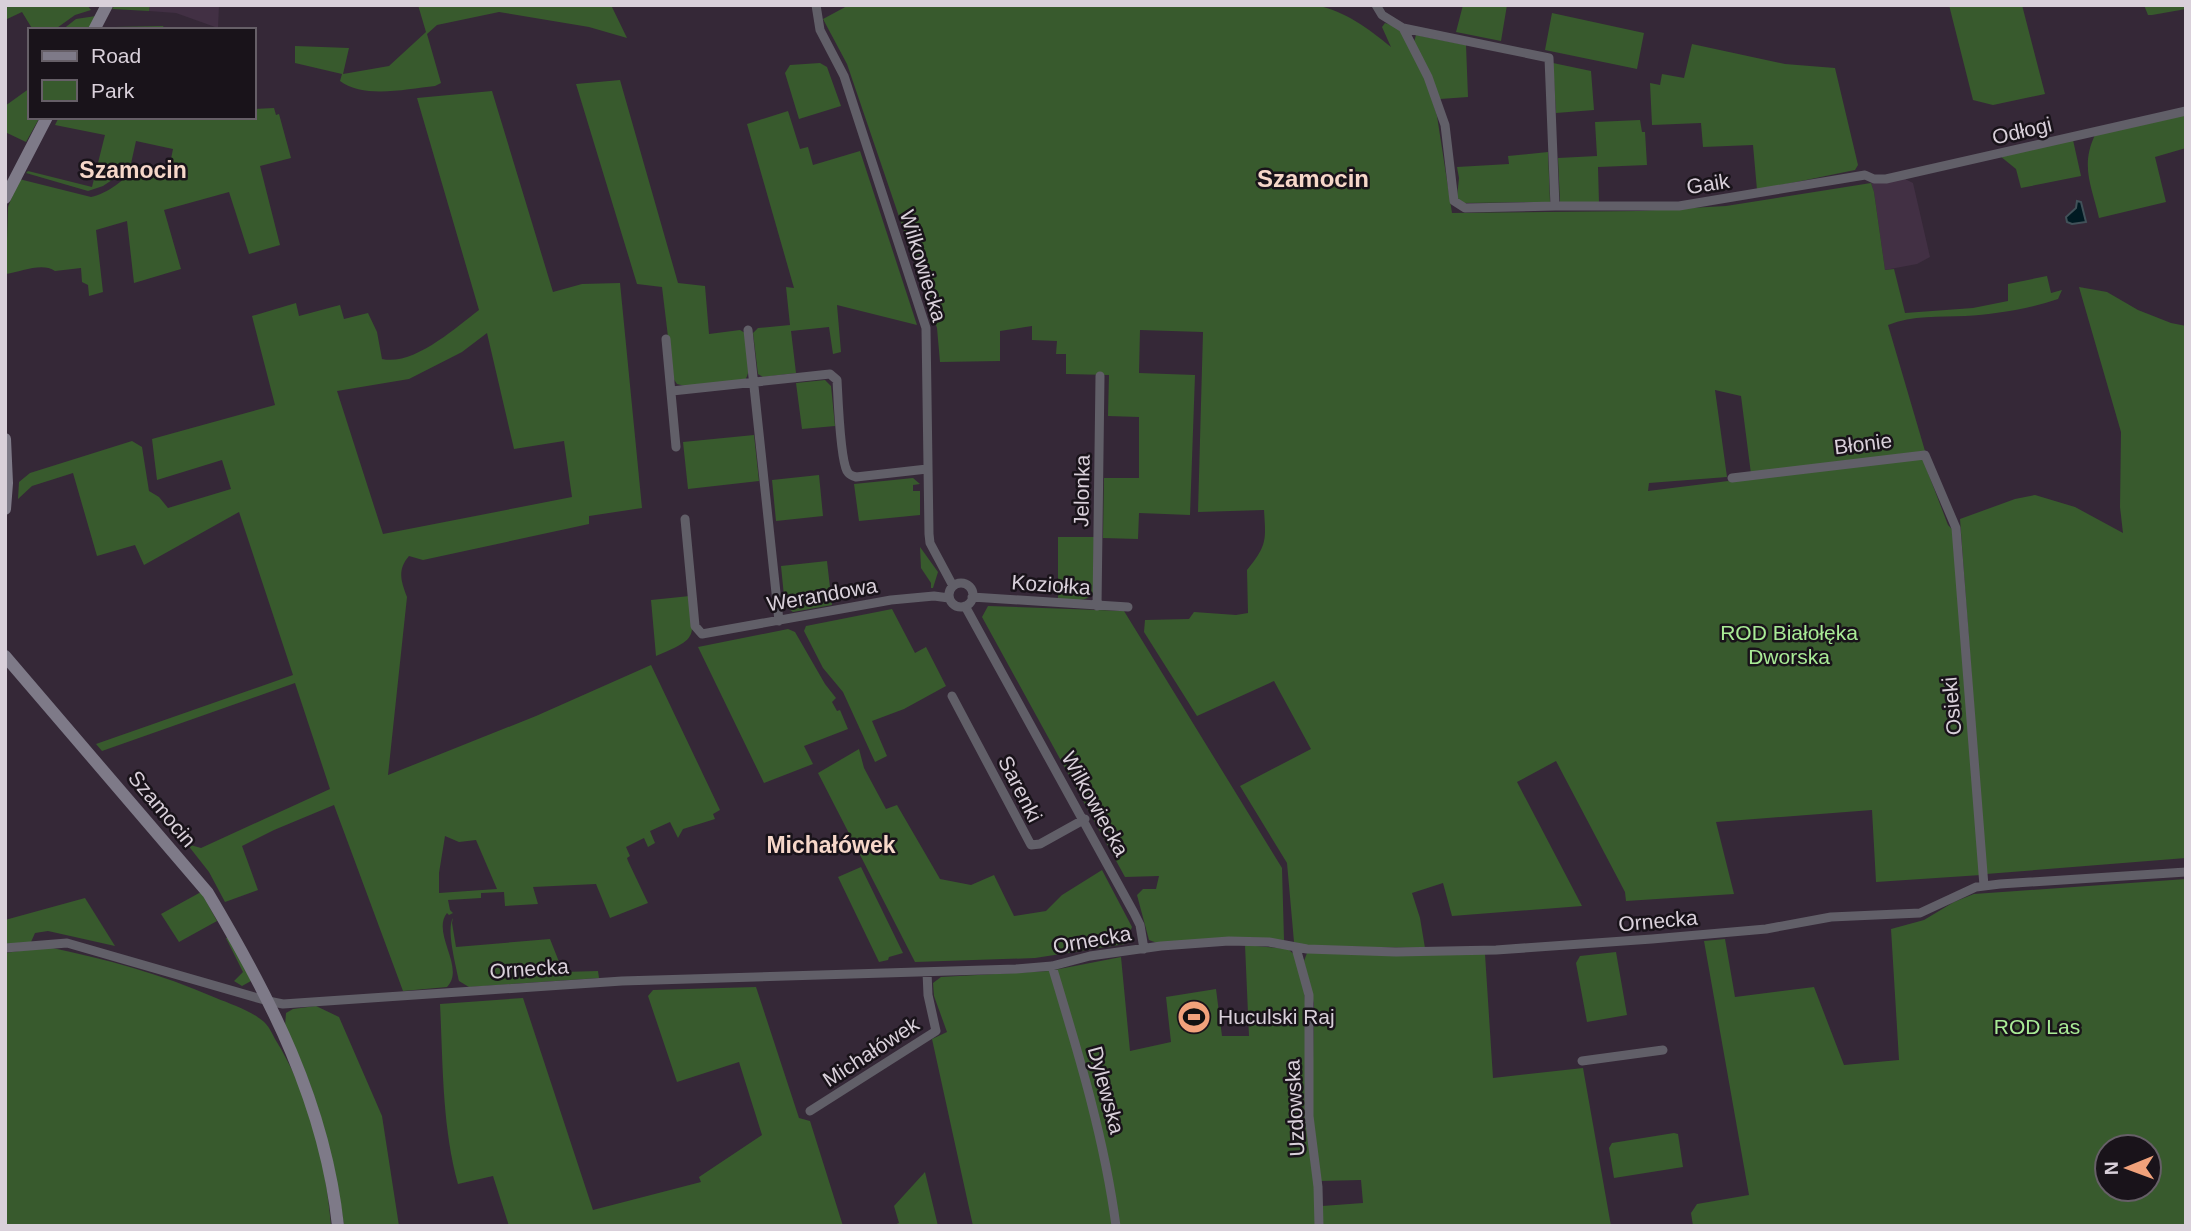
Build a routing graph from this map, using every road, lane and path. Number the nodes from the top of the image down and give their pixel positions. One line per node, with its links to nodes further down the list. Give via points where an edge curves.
1 (107, 5): 4 (street)
2 (816, 5): 18 (street, Wilkowiecka, via 820,30 844,76 926,328)
3 (1376, 5): 5 (street, via 1382,15)
4 (95, 28)
5 (1403, 28): 10 (street, Gaik, via 1445,125 1454,201 1465,208); 10 (street, via 1549,58)
6 (2186, 111): 8 (street, Odłogi, via 1886,179)
7 (46, 119): 9 (street)
8 (1865, 175): 10 (street, Gaik, via 1679,206)
9 (5, 198)
10 (1555, 205)
11 (748, 330): 14 (street)
12 (666, 339): 15 (street)
13 (1101, 376): 27 (street, Jelonka)
14 (754, 382): 15 (street); 18 (street, via 834,376 850,475); 29 (street)
15 (672, 391): 17 (street)
16 (5, 439): 20 (street)
17 (676, 447)
18 (927, 469): 23 (street, Wilkowiecka, via 930,543)
19 (1732, 478): 22 (street, Błonie, via 1923,454)
20 (5, 509)
21 (685, 520): 29 (street, Werandowa, via 695,626 702,634)
22 (1954, 524): 34 (street, Osieki)
23 (953, 586): 24 (street, via 966,585); 25 (street)
24 (972, 597): 26 (street); 27 (street, Koziołka)
25 (949, 598): 26 (street, via 954,605); 29 (street, Werandowa, via 891,600)
26 (965, 606): 32 (street, Wilkowiecka)
27 (1097, 606): 28 (street, Koziołka)
28 (1128, 607)
29 (779, 621)
30 (5, 656): 40 (street, Szamocin, via 208,892)
31 (952, 696): 32 (street, Sarenki, via 1031,845)
32 (1085, 820): 37 (street, Wilkowiecka, via 1140,925)
33 (2186, 873): 34 (street, Ornecka)
34 (1984, 886): 36 (street, Ornecka, via 1920,913 1831,917 1766,929 1470,951)
35 (5, 948): 40 (street, Ornecka, via 67,943)
36 (1296, 948): 37 (street, Ornecka, via 1252,941); 46 (street, Uzdowska, via 1309,995 1309,1116)
37 (1144, 949): 38 (street, Ornecka)
38 (1052, 966): 39 (street, Ornecka); 45 (street, Dylewska, via 1090,1092)
39 (927, 971): 40 (street, Ornecka, via 622,981 283,1004); 43 (street, Michałówek, via 936,1031)
40 (268, 1001): 44 (street, Szamocin, via 304,1079 319,1125)
41 (1663, 1051): 42 (street)
42 (1582, 1061)
43 (810, 1111)
44 (338, 1226)
45 (1116, 1226)
46 (1319, 1226)

